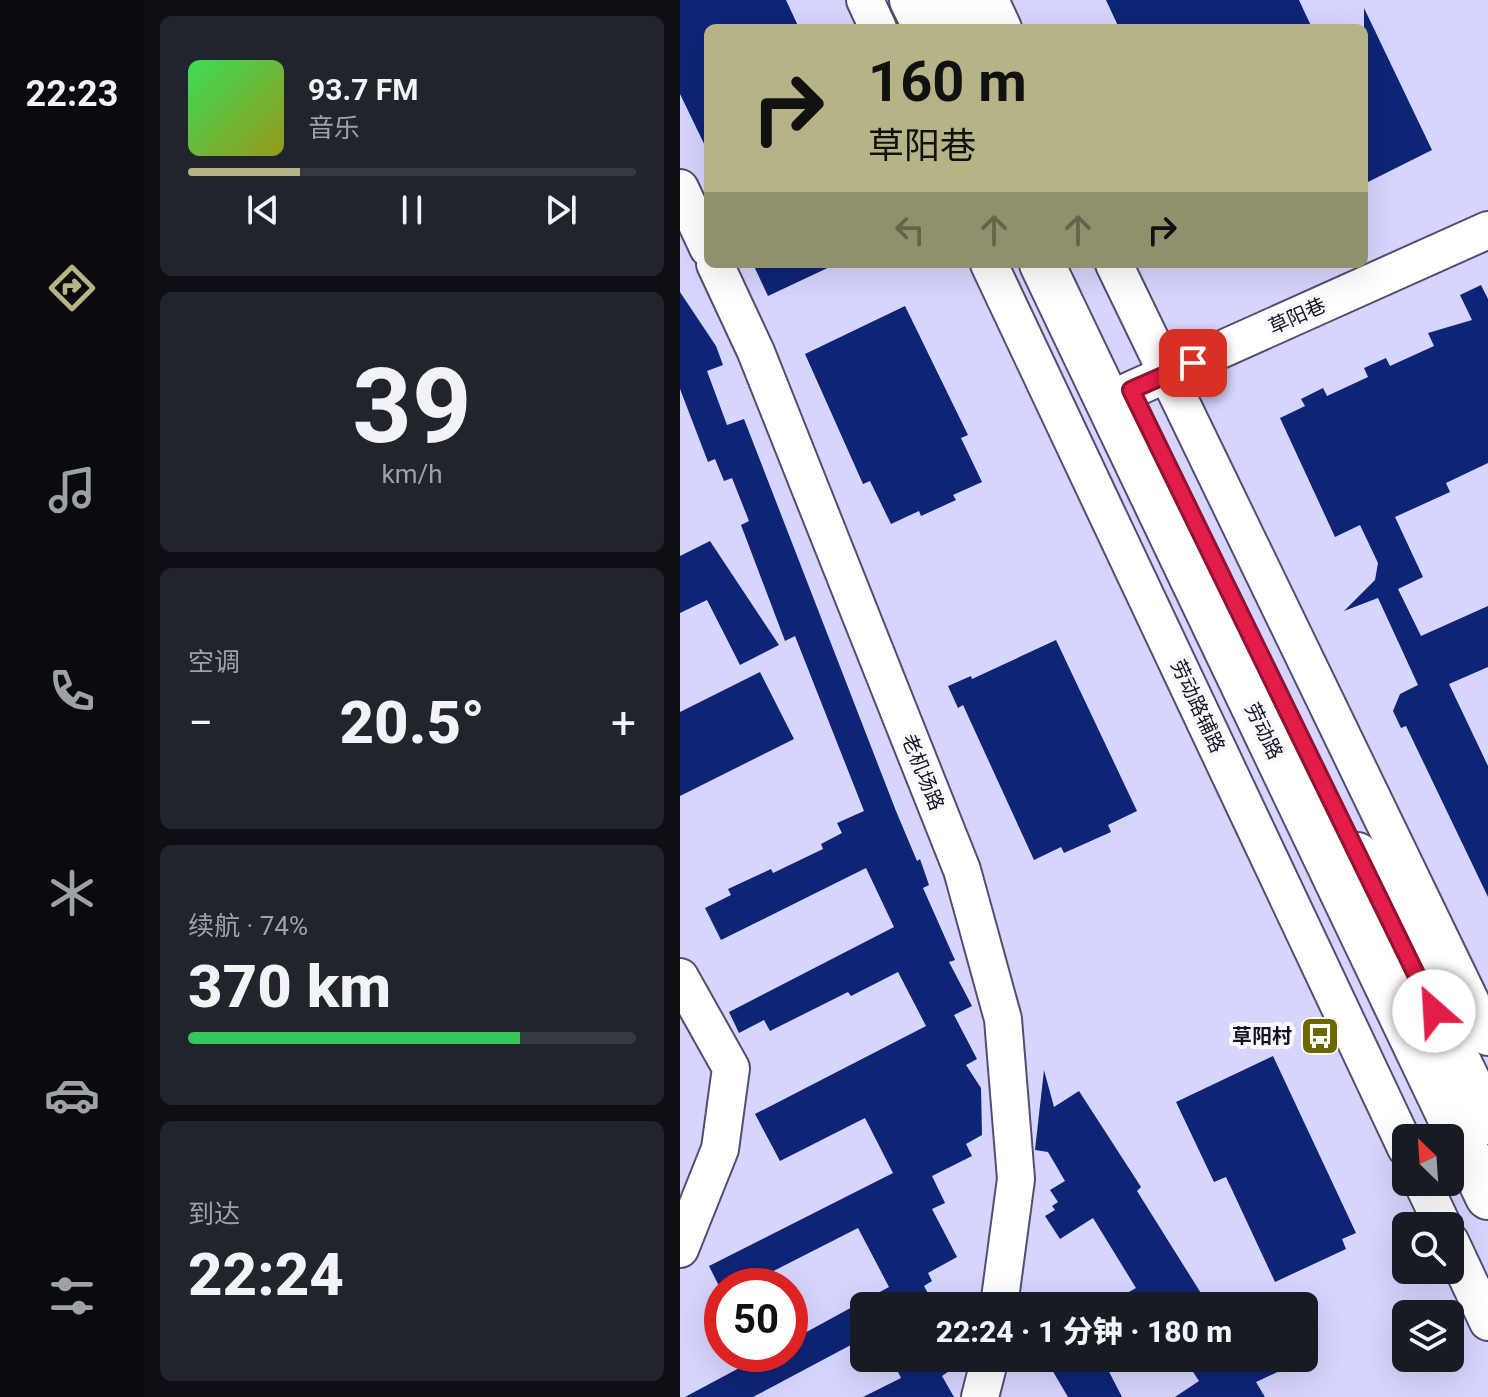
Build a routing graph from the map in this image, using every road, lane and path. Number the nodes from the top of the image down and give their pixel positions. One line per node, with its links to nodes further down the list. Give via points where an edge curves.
1 (865, 0): 5 (street)
2 (912, 0): 6 (main road)
3 (948, 0): 7 (main road)
4 (990, 0): 8 (street)
5 (876, 24)
6 (924, 24)
7 (959, 24)
8 (1001, 24)
9 (680, 188): 11 (street)
10 (1488, 230): 17 (street, 草阳巷)
11 (704, 239)
12 (717, 268): 25 (street, 老机场路, via 756,352 962,870 999,1004 1016,1179)
13 (991, 268): 21 (street, 劳动路辅路)
14 (1045, 268): 17 (main road, 劳动路)
15 (1073, 268): 17 (main road, 劳动路)
16 (1115, 268): 17 (street)
17 (1135, 390): 19 (street); 20 (main road, 劳动路); 22 (main road, 劳动路)
18 (680, 977): 23 (street, via 731,1068 720,1149)
19 (1488, 1037)
20 (1488, 1122)
21 (1395, 1124)
22 (1488, 1197)
23 (680, 1249)
24 (1464, 1271): 26 (street)
25 (1001, 1292)
26 (1488, 1322)
27 (986, 1372): 28 (street)
28 (980, 1397)

